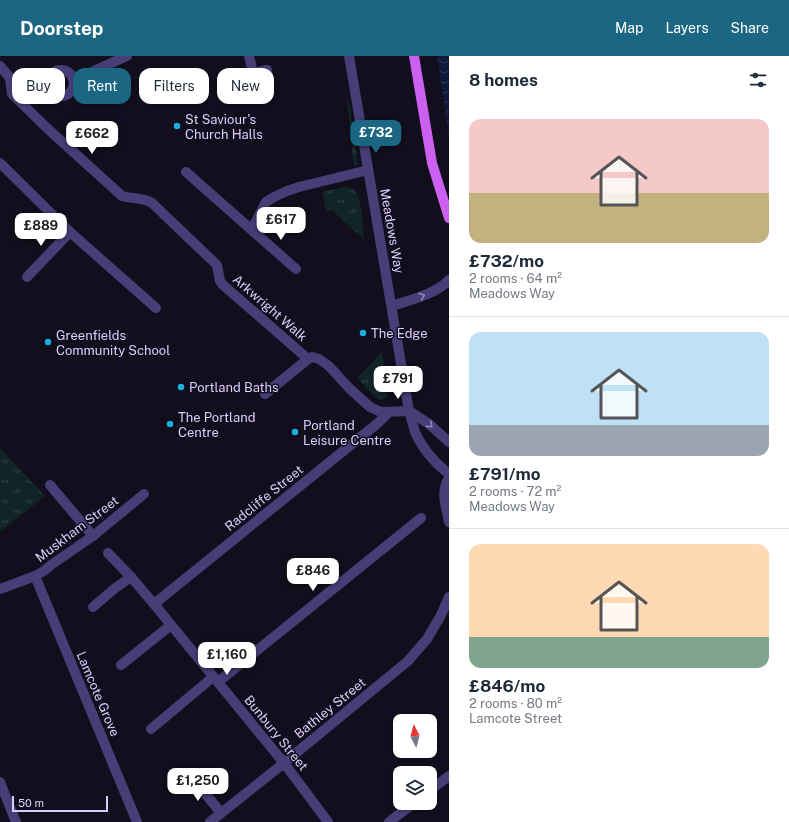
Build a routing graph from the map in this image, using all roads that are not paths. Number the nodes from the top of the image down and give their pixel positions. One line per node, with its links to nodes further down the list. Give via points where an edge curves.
1 (127, 56): 6 (street)
2 (249, 56): 7 (street)
3 (349, 56): 9 (street, Meadows Way)
4 (414, 56): 11 (main road, via 432,163)
5 (0, 66): 19 (street, Arkwright Walk, via 10,78 12,94 48,130 122,196 152,203 217,265 223,285)
6 (100, 68)
7 (252, 68)
8 (0, 163): 13 (street)
9 (368, 170): 12 (street, via 299,187 274,197 266,202); 17 (street, Meadows Way)
10 (186, 172): 12 (street)
11 (449, 218)
12 (252, 229): 14 (street)
13 (70, 232): 15 (street); 18 (street)
14 (296, 269)
15 (27, 277)
16 (449, 280): 17 (street, one-way to 16, via 438,289)
17 (392, 306): 21 (street, Meadows Way)
18 (156, 308)
19 (308, 359): 20 (street); 22 (street, Arkwright Walk, via 319,359 329,366 370,407 381,412)
20 (265, 394)
21 (409, 410): 22 (street, Arkwright Walk); 23 (street, one-way to 23); 24 (street, Meadows Way, via 416,433 425,448)
22 (389, 412): 36 (street, Radcliffe Street)
23 (449, 442)
24 (449, 474)
25 (449, 478): 29 (street, via 444,493)
26 (50, 485): 30 (street)
27 (144, 494): 30 (street, Muskham Street)
28 (421, 518): 40 (street)
29 (449, 522)
30 (93, 536): 32 (street, Muskham Street)
31 (108, 554): 33 (street, Bunbury Street)
32 (35, 576): 34 (street, Muskham Street); 50 (street, Lamcote Grove)
33 (131, 577): 36 (street, Bunbury Street); 37 (street)
34 (0, 589)
35 (449, 597): 42 (street, Bathley Street, via 427,639 408,661)
36 (154, 604): 38 (street, Bunbury Street)
37 (92, 607)
38 (171, 625): 39 (street); 40 (street, Bunbury Street)
39 (121, 665)
40 (216, 679): 41 (street); 42 (street, Bunbury Street)
41 (151, 728)
42 (284, 763): 48 (street, Bathley Street); 52 (street, Bunbury Street)
43 (449, 776): 46 (street)
44 (192, 777): 48 (street)
45 (0, 782): 49 (street)
46 (437, 785)
47 (405, 810): 53 (street)
48 (221, 813): 51 (street, Bathley Street)
49 (16, 822)
50 (136, 822)
51 (210, 822)
52 (328, 822)
53 (389, 822)

